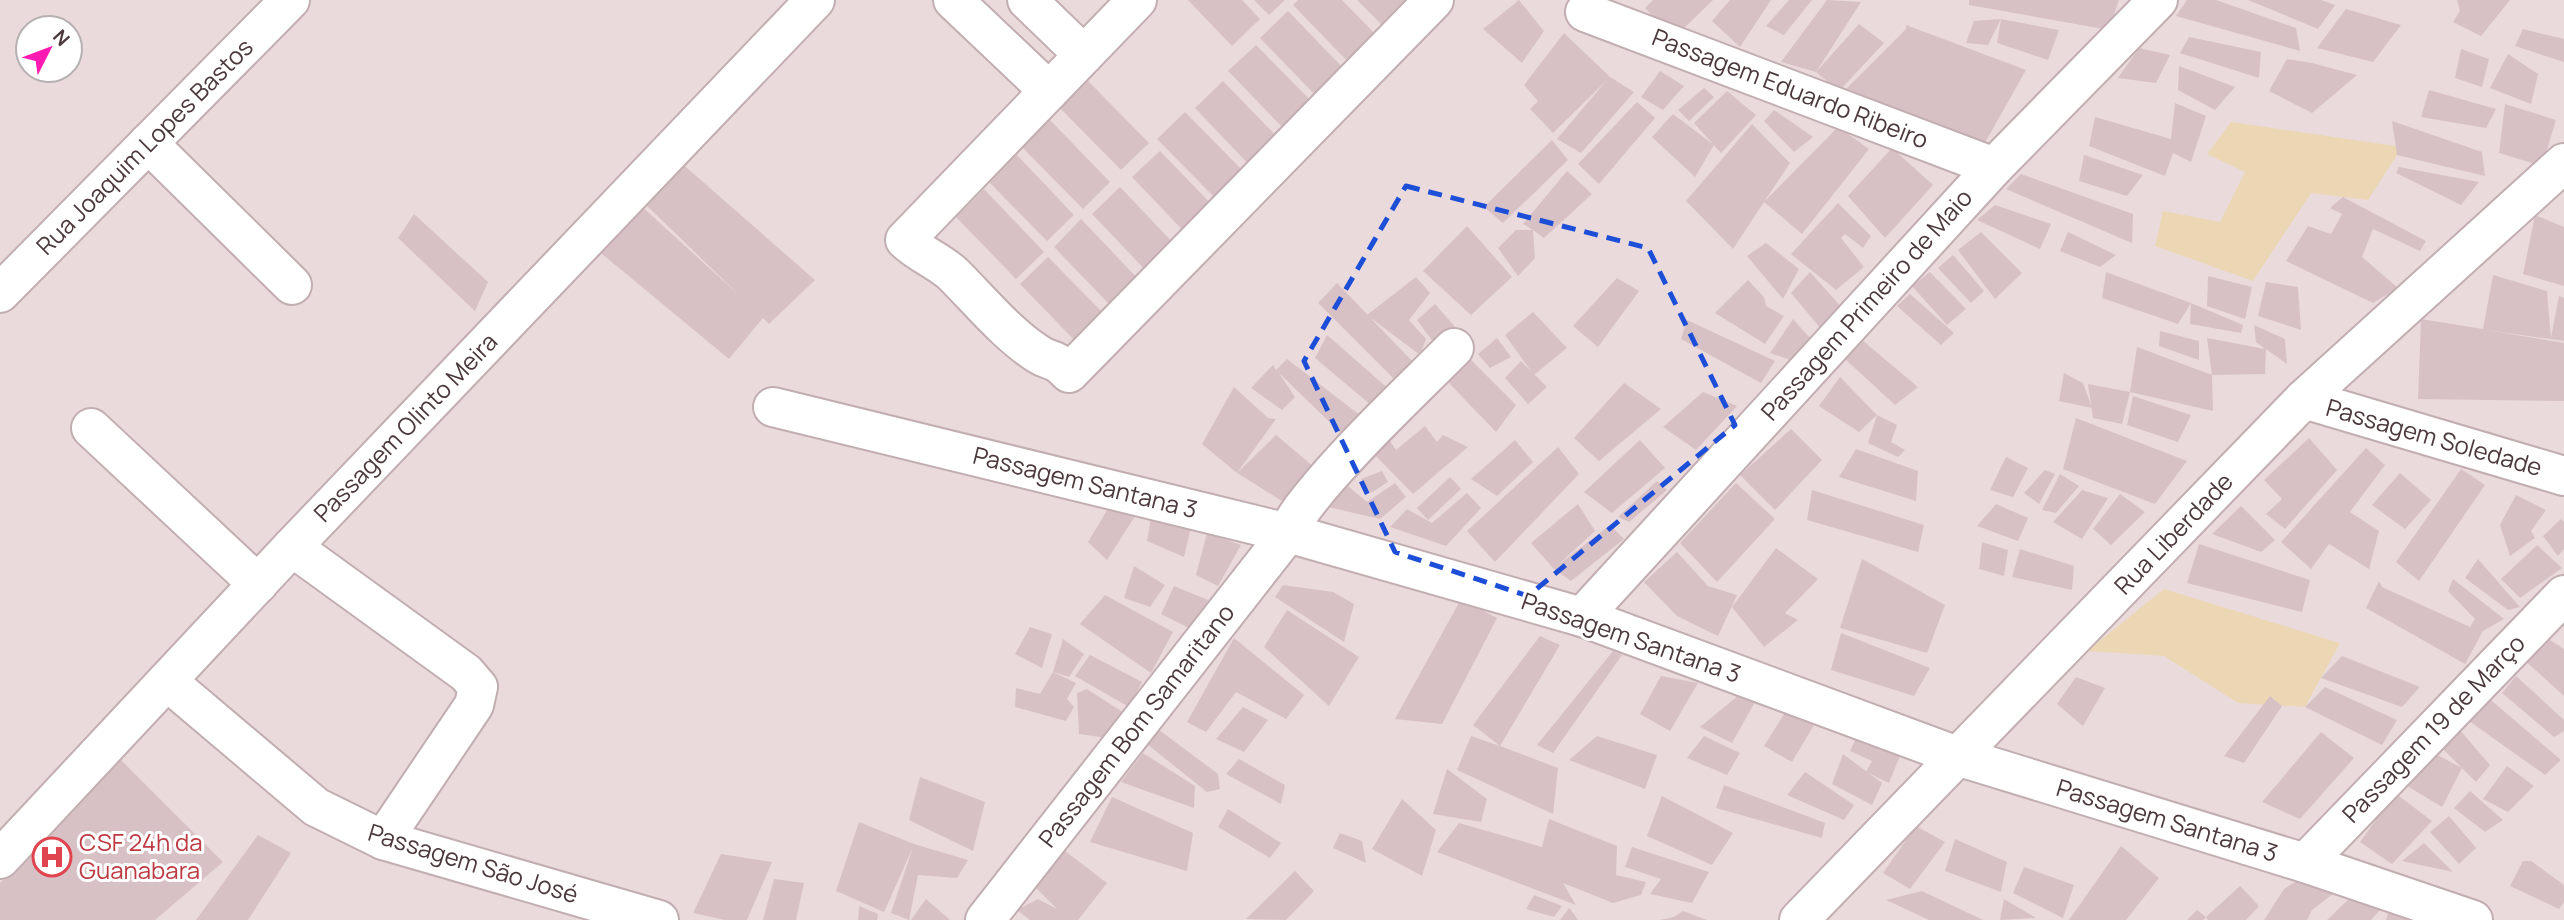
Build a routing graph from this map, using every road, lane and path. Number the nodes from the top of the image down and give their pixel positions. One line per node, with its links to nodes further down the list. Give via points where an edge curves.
1 (290, 0): 11 (street, Rua Joaquim Lopes Bastos)
2 (815, 0): 22 (street, Passagem Olinto Meira)
3 (953, 0): 10 (street)
4 (1027, 0): 9 (street)
5 (1137, 0): 9 (street)
6 (1434, 0): 10 (street, via 1069,373 1056,359 1040,356 951,272 905,240)
7 (2158, 0): 13 (street, Passagem Primeiro de Maio)
8 (1585, 12): 13 (street, Passagem Eduardo Ribeiro)
9 (1084, 55): 10 (street)
10 (1049, 91)
11 (148, 143): 14 (street); 15 (street, Rua Joaquim Lopes Bastos)
12 (2564, 163): 17 (street, Rua Liberdade)
13 (1994, 167): 25 (street, Passagem Primeiro de Maio)
14 (292, 285)
15 (0, 293)
16 (1454, 348): 21 (street, Passagem Bom Samaritano, via 1342,461)
17 (2304, 399): 20 (street, Passagem Soledade); 27 (street, Rua Liberdade)
18 (773, 407): 21 (street, Passagem Santana 3)
19 (91, 428): 23 (street)
20 (2564, 476)
21 (1288, 533): 25 (street, Passagem Santana 3); 32 (street, Passagem Bom Samaritano)
22 (292, 547): 23 (street, Passagem Olinto Meira); 28 (street, via 466,673 478,687 474,705)
23 (258, 584): 26 (street, Passagem Olinto Meira)
24 (2564, 595): 30 (street, Passagem 19 de Março)
25 (1582, 617): 27 (street, Passagem Santana 3)
26 (167, 681): 28 (street, Passagem São José, via 316,807); 29 (street, Passagem Olinto Meira)
27 (1959, 757): 30 (street, Passagem Santana 3); 33 (street, Rua Liberdade)
28 (383, 840): 31 (street, Passagem São José)
29 (0, 859)
30 (2305, 863): 34 (street, Passagem Santana 3)
31 (659, 920)
32 (985, 920)
33 (1799, 920)
34 (2473, 920)

